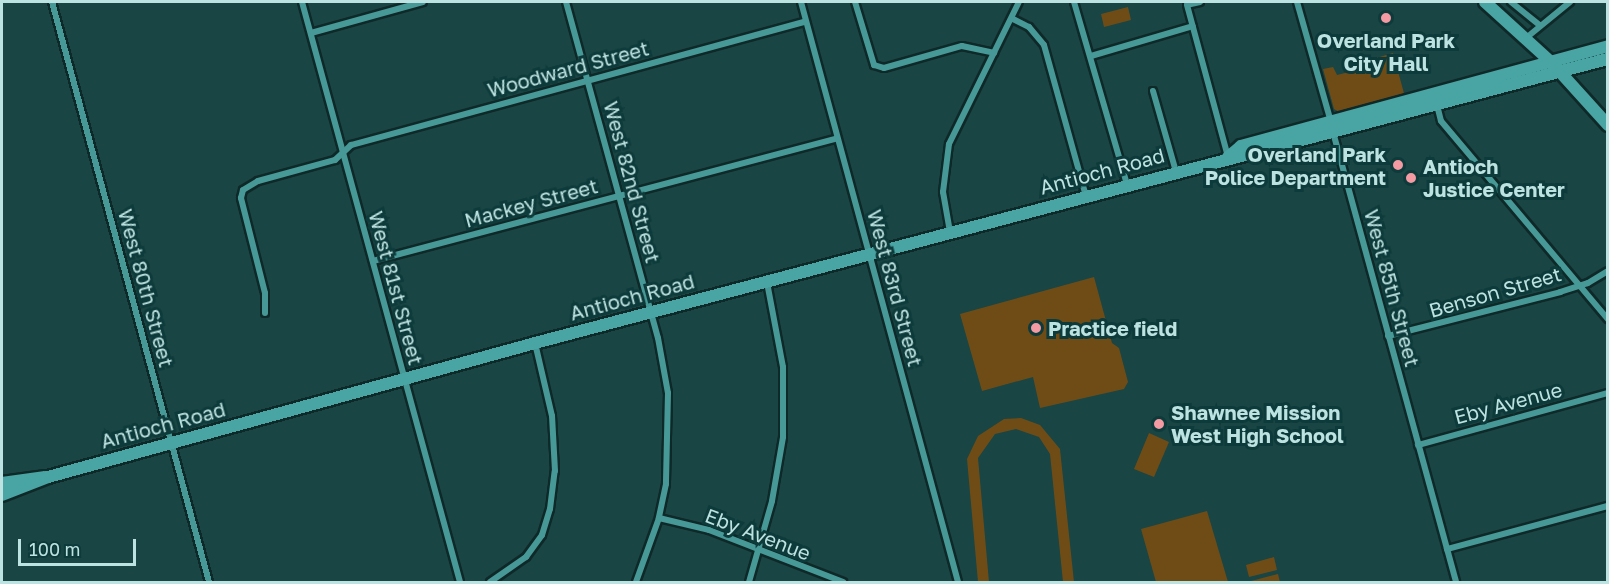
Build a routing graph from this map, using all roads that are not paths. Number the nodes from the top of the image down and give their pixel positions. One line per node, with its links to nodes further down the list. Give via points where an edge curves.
1 (52, 2): 52 (street, West 80th Street)
2 (302, 2): 18 (street, West 81st Street)
3 (423, 2): 18 (street)
4 (566, 2): 26 (street, West 82nd Street)
5 (801, 2): 15 (street, West 83rd Street)
6 (855, 2): 21 (street, via 874,65 884,68 962,46)
7 (1019, 2): 14 (street)
8 (1074, 2): 22 (street)
9 (1200, 2): 17 (street, via 1187,5)
10 (1298, 2): 31 (street, West 85th Street)
11 (1485, 2): 19 (main road)
12 (1511, 2): 16 (street)
13 (1570, 2): 16 (street)
14 (1013, 19): 21 (street); 38 (street, via 1029,27 1044,45)
15 (805, 21): 26 (street, Woodward Street); 32 (street, West 83rd Street)
16 (1539, 25): 19 (street)
17 (1193, 26): 22 (street); 34 (street)
18 (311, 33): 33 (street, West 81st Street)
19 (1526, 38): 24 (main road)
20 (1608, 46): 24 (main road, Antioch Road)
21 (994, 53): 39 (street, via 965,106 945,160 943,192)
22 (1091, 56): 36 (street)
23 (1608, 59): 25 (main road, Antioch Road)
24 (1551, 62): 25 (main road); 28 (main road, Antioch Road)
25 (1560, 71): 29 (main road, Antioch Road); 30 (main road)
26 (587, 81): 33 (street, Woodward Street, via 351,145); 37 (street, West 82nd Street)
27 (1153, 91): 35 (street)
28 (1433, 93): 29 (street); 31 (main road, Antioch Road)
29 (1437, 105): 31 (main road, Antioch Road); 44 (street, via 1442,121)
30 (1608, 125)
31 (1332, 127): 34 (main road, Antioch Road, via 1246,156); 48 (street, West 85th Street)
32 (837, 138): 37 (street, Mackey Street); 40 (street, West 83rd Street)
33 (342, 152): 41 (street, West 81st Street); 46 (street, Woodward Street, via 335,160 258,181 243,190 241,198 265,293)
34 (1228, 157): 35 (main road, Antioch Road)
35 (1176, 172): 36 (main road, Antioch Road)
36 (1127, 185): 38 (main road, Antioch Road)
37 (619, 196): 41 (street, Mackey Street); 45 (street, West 82nd Street)
38 (1086, 196): 39 (main road, Antioch Road)
39 (950, 232): 40 (main road, Antioch Road)
40 (868, 254): 43 (main road, Antioch Road); 67 (street, West 83rd Street)
41 (373, 261): 50 (street, West 81st Street)
42 (1608, 271): 44 (street, Benson Street)
43 (767, 282): 45 (main road, Antioch Road); 60 (street, via 780,338 784,405 779,471)
44 (1578, 285): 47 (street); 48 (street, Benson Street)
45 (651, 312): 49 (main road, Antioch Road); 58 (street, West 82nd Street, via 668,393 669,459)
46 (265, 313)
47 (1608, 319)
48 (1388, 336): 53 (street, West 85th Street)
49 (535, 344): 50 (main road, Antioch Road); 63 (street, via 552,416 555,471 550,509 542,535 526,557)
50 (404, 380): 52 (main road, Antioch Road); 62 (street, West 81st Street)
51 (1608, 393): 53 (street, Eby Avenue)
52 (171, 443): 54 (main road, Antioch Road); 61 (street, West 80th Street)
53 (1418, 445): 59 (street, West 85th Street)
54 (48, 477): 55 (main road, Antioch Road); 56 (main road, Antioch Road)
55 (2, 483)
56 (2, 495)
57 (1608, 506): 59 (street)
58 (659, 518): 60 (street, Eby Avenue, via 709,530); 64 (street, West 82nd Street)
59 (1447, 549): 68 (street, West 85th Street)
60 (758, 551): 65 (street); 66 (street, Eby Avenue)
61 (209, 582)
62 (460, 582)
63 (490, 582)
64 (636, 582)
65 (749, 582)
66 (843, 582)
67 (958, 582)
68 (1456, 582)

